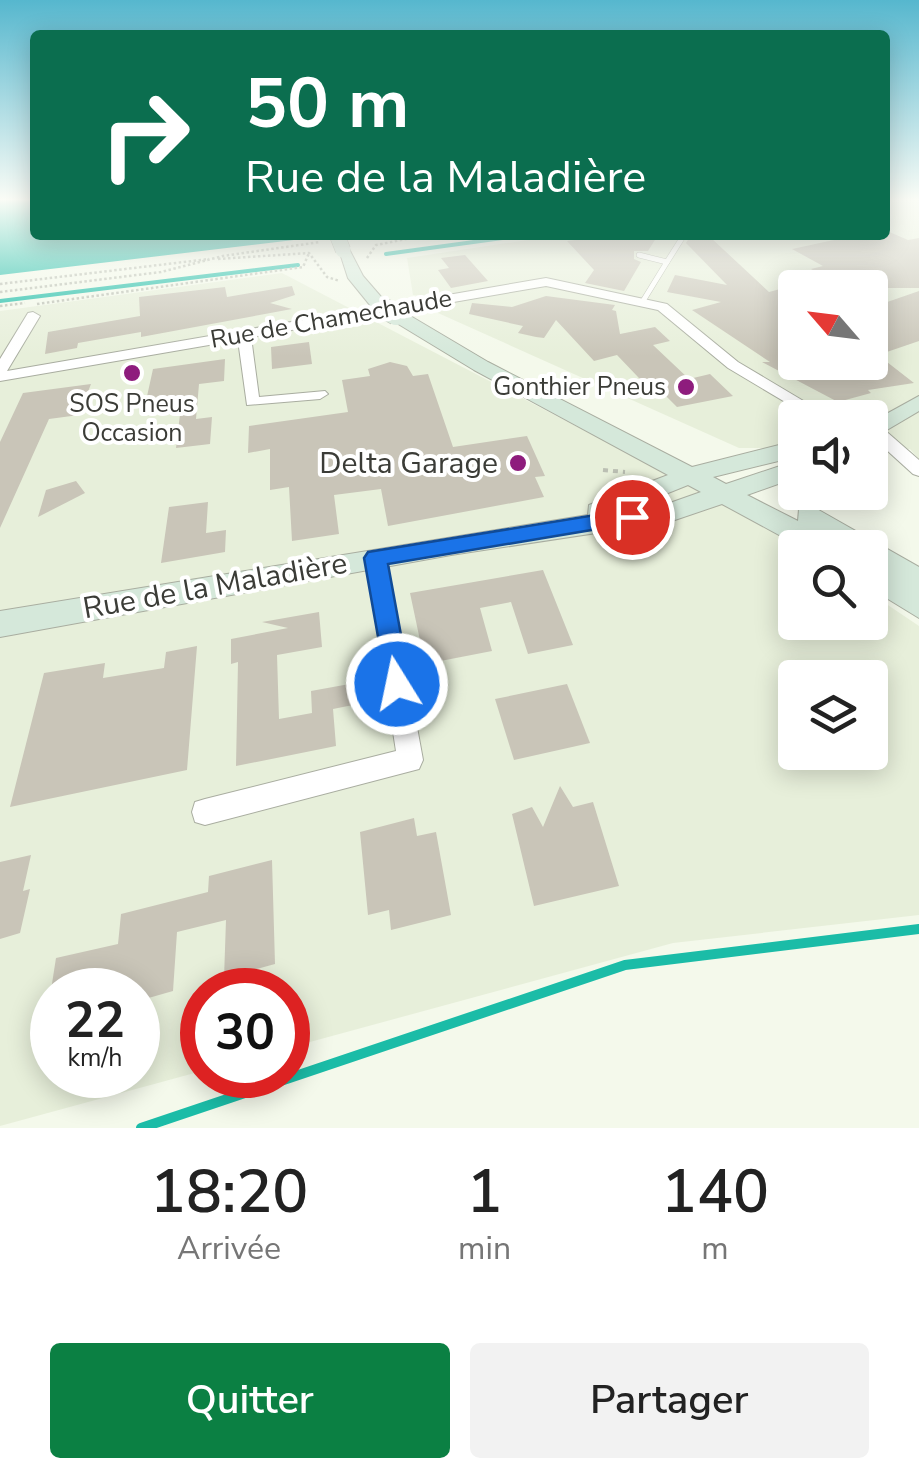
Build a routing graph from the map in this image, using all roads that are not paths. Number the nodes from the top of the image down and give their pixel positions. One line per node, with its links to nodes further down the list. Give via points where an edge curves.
1 (347, 252): 7 (main road, via 382,306)
2 (673, 252): 4 (lane)
3 (639, 254): 4 (lane)
4 (666, 262): 5 (lane)
5 (643, 302): 8 (street, Rue de Chamechaude, via 546,282); 12 (street, Rue de Chamechaude, via 662,307 733,365)
6 (36, 308): 9 (street)
7 (428, 333): 11 (main road); 17 (main road)
8 (244, 334): 9 (street, Rue de Chamechaude); 10 (street, via 252,402)
9 (0, 374)
10 (320, 394)
11 (546, 400): 19 (main road); 23 (main road, via 627,459)
12 (791, 400)
13 (919, 402): 14 (main road)
14 (888, 422)
15 (888, 445): 18 (street)
16 (778, 454): 17 (main road, Rue de la Maladière)
17 (717, 467): 19 (main road, Rue de la Maladière); 21 (main road)
18 (919, 470)
19 (691, 475): 22 (main road); 23 (main road, Rue de la Maladière)
20 (778, 476): 21 (main road, Rue de la Maladière)
21 (753, 486): 22 (main road, Rue de la Maladière); 26 (main road)
22 (726, 493): 23 (main road, Rue de la Maladière, via 669,513); 25 (main road)
23 (629, 496): 28 (main road, Rue de la Maladière, via 550,528)
24 (824, 510): 27 (main road)
25 (794, 530)
26 (832, 530)
27 (842, 530)
28 (376, 558): 33 (main road, Rue de la Maladière); 34 (street, via 410,760)
29 (888, 562): 30 (main road)
30 (919, 580)
31 (888, 586): 32 (main road)
32 (919, 606)
33 (0, 624)
34 (205, 812)

